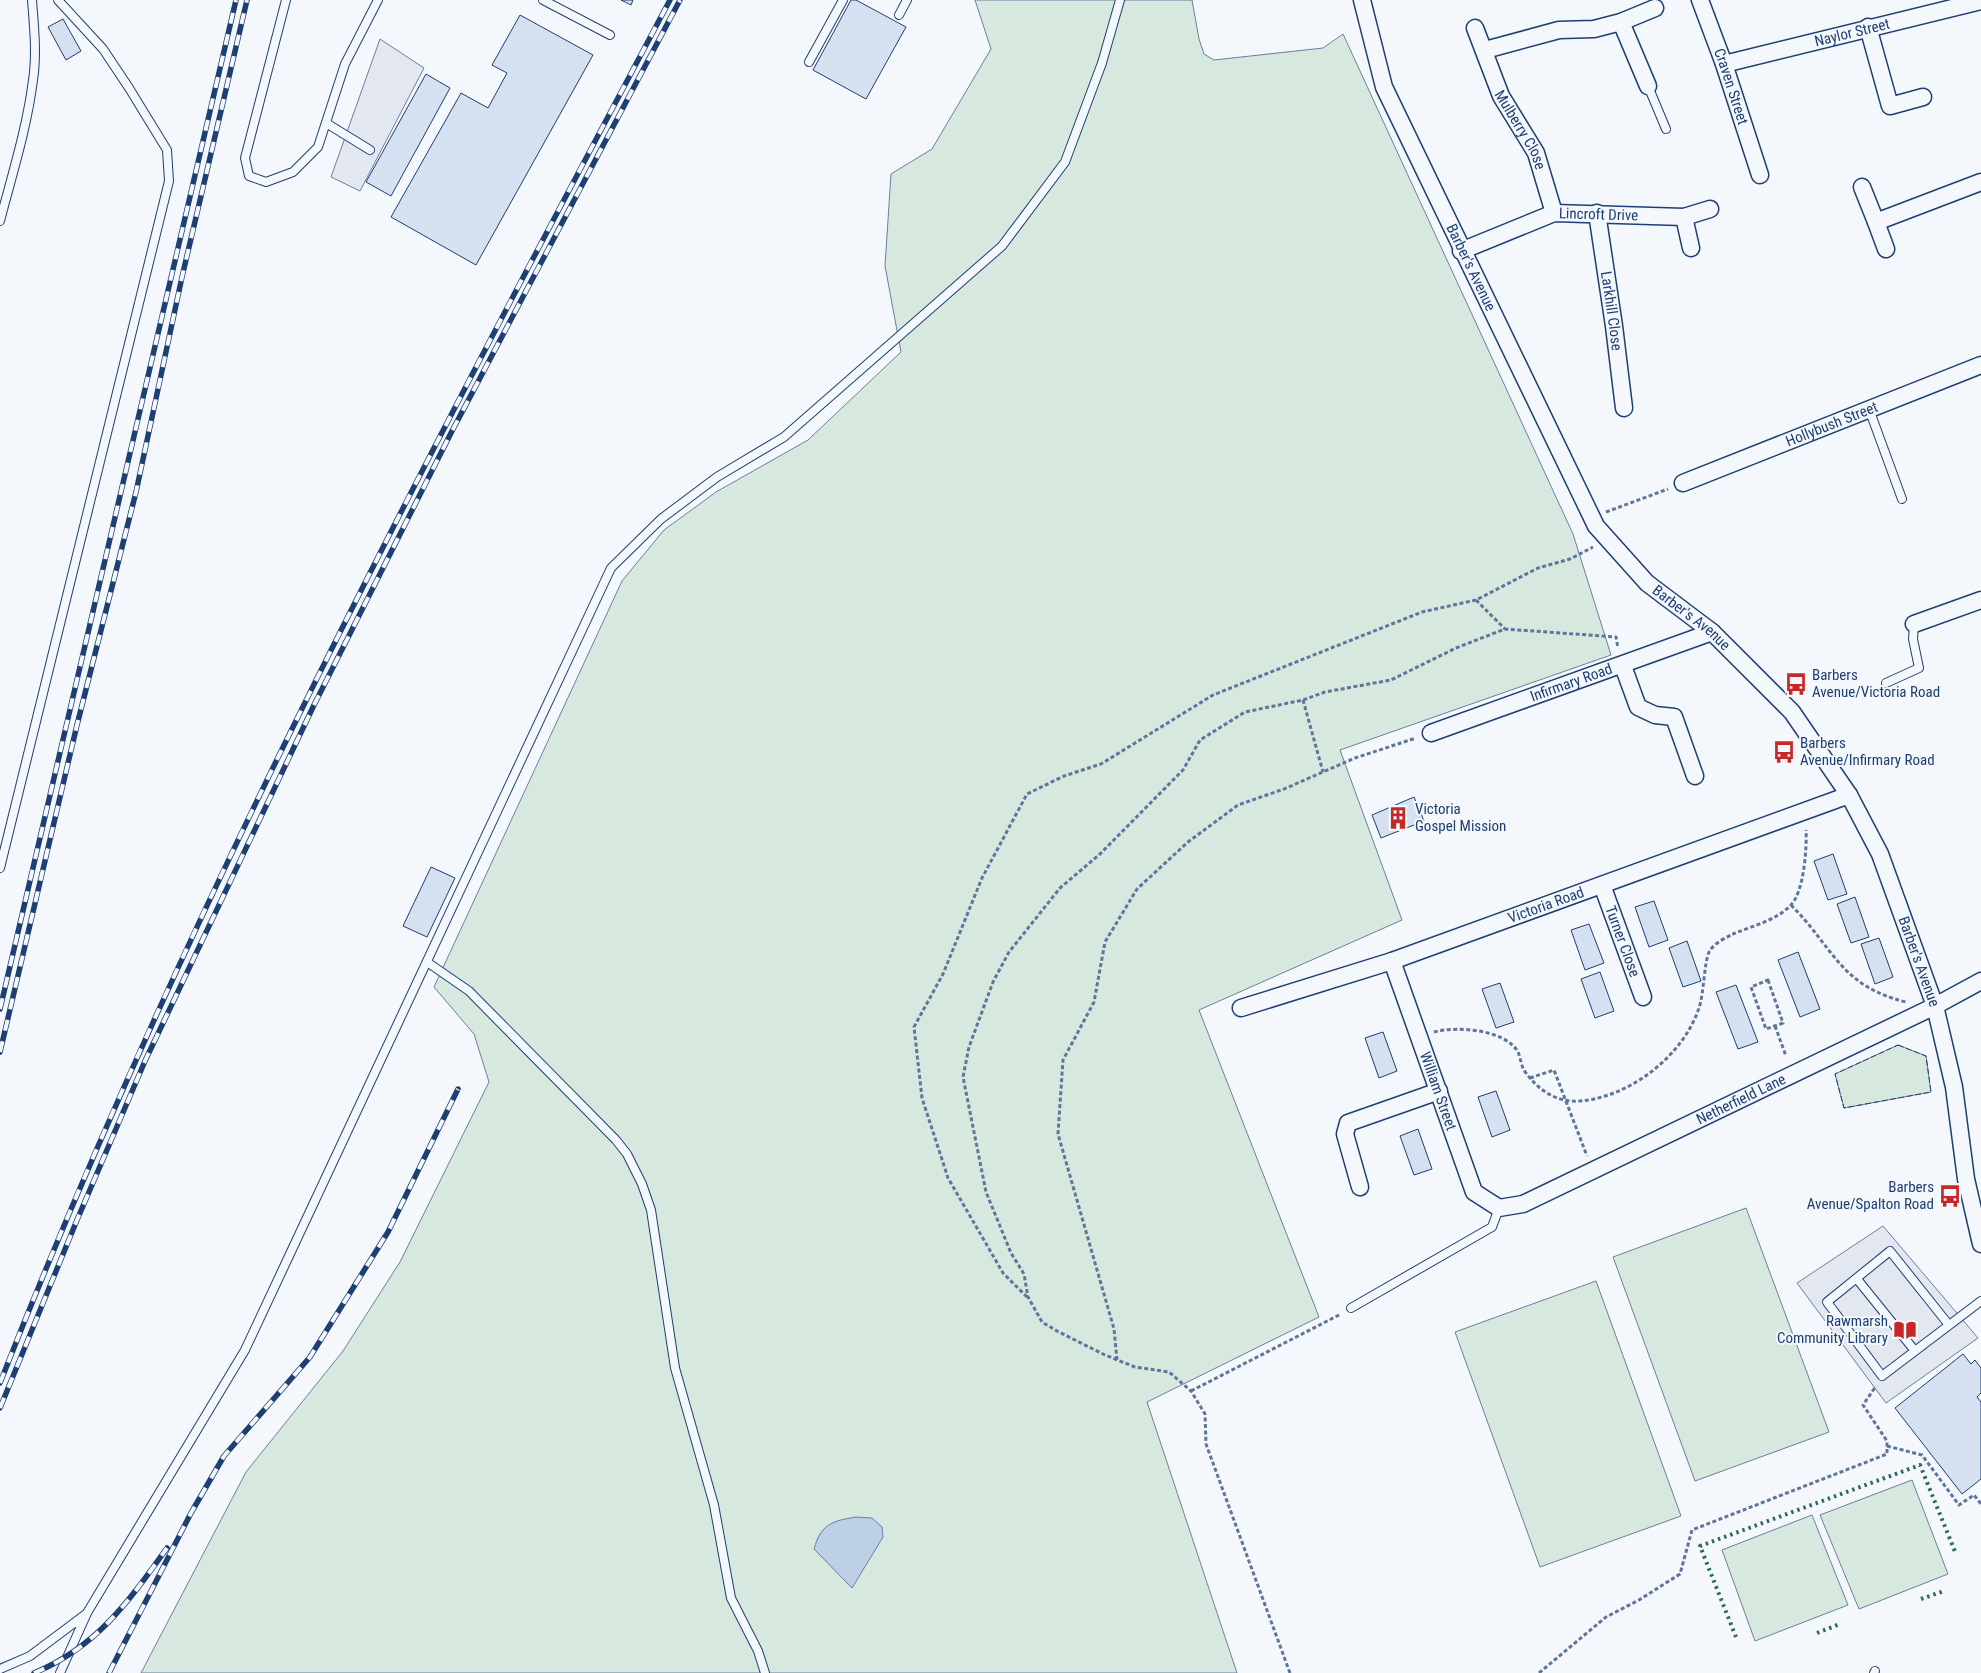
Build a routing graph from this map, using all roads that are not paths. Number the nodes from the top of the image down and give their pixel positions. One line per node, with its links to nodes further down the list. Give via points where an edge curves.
1 (32, 0): 33 (lane, via 35,29 33,78)
2 (58, 0): 51 (lane, via 103,49 144,111 167,150 169,181)
3 (286, 0): 23 (lane, via 244,158 249,176 266,182 293,172 318,147)
4 (378, 0): 23 (lane, via 345,64)
5 (543, 0): 17 (lane)
6 (843, 0): 19 (lane)
7 (907, 0): 13 (lane)
8 (1120, 0): 54 (lane, via 1102,63 1065,162 1002,246 784,437 717,476 661,518 611,568)
9 (1362, 0): 37 (street, Barber's Avenue, via 1384,87)
10 (1700, 0): 20 (street, Craven Street)
11 (1981, 1): 15 (street, Naylor Street)
12 (1655, 8): 14 (street)
13 (899, 15)
14 (1621, 22): 18 (street, via 1594,29 1559,30); 21 (street)
15 (1868, 27): 20 (street, Naylor Street); 22 (street, via 1890,106)
16 (1475, 28): 18 (street, Mulberry Close)
17 (610, 35)
18 (1484, 50): 30 (street, Mulberry Close, via 1501,96 1536,153)
19 (810, 62)
20 (1724, 64): 26 (street, Craven Street)
21 (1648, 86): 24 (lane)
22 (1923, 97)
23 (326, 123): 25 (lane)
24 (1666, 129)
25 (370, 150)
26 (1760, 175)
27 (1981, 182): 34 (street)
28 (1862, 187): 34 (street)
29 (1710, 209): 32 (street, Lincroft Drive)
30 (1554, 212): 31 (street, Lincroft Drive); 37 (street, Lincroft Drive)
31 (1597, 213): 32 (street, Lincroft Drive); 39 (street, Larkhill Close)
32 (1684, 217): 35 (street)
33 (0, 221)
34 (1876, 222): 36 (street)
35 (1691, 248)
36 (1886, 249)
37 (1461, 251): 45 (street, Barber's Avenue, via 1596,526 1647,583)
38 (1981, 365): 40 (street, Hollybush Street)
39 (1624, 408)
40 (1868, 408): 41 (street, Hollybush Street); 42 (lane)
41 (1683, 483)
42 (1902, 499)
43 (1981, 600): 44 (street)
44 (1914, 624): 47 (lane, via 1913,639 1919,668)
45 (1712, 632): 46 (street, Infirmary Road); 50 (street, Barber's Avenue, via 1792,712)
46 (1623, 666): 48 (street, Infirmary Road); 49 (street, via 1638,707 1655,715 1674,717)
47 (1886, 683)
48 (1431, 733)
49 (1695, 776)
50 (1849, 795): 52 (street, Victoria Road); 57 (street, Barber's Avenue, via 1880,854)
51 (0, 868)
52 (1602, 885): 53 (street, Victoria Road); 56 (street, Turner Close)
53 (1392, 960): 58 (street, Victoria Road); 59 (street, William Street)
54 (427, 962): 70 (lane, via 245,1350); 73 (lane, via 469,992 616,1140 642,1184 656,1236 675,1368 714,1505 731,1598 758,1651)
55 (1981, 981): 57 (street, Netherfield Lane)
56 (1643, 997)
57 (1935, 1006): 61 (street, Barber's Avenue, via 1954,1087); 63 (street, Netherfield Lane, via 1523,1204)
58 (1241, 1008)
59 (1439, 1092): 62 (street, via 1348,1123 1345,1134); 63 (street, William Street, via 1474,1192)
60 (1981, 1171): 61 (street)
61 (1966, 1179): 64 (street, Barber's Avenue)
62 (1360, 1187)
63 (1499, 1208): 67 (lane, via 1492,1227)
64 (1981, 1244)
65 (1857, 1279): 68 (lane, via 1890,1251); 69 (lane); 69 (lane, via 1827,1302 1882,1376)
66 (1981, 1301): 68 (lane)
67 (1351, 1308)
68 (1949, 1325): 69 (lane)
69 (1915, 1352)
70 (87, 1613): 71 (lane, via 30,1656); 72 (lane)
71 (0, 1669)
72 (60, 1673)
73 (764, 1673)

